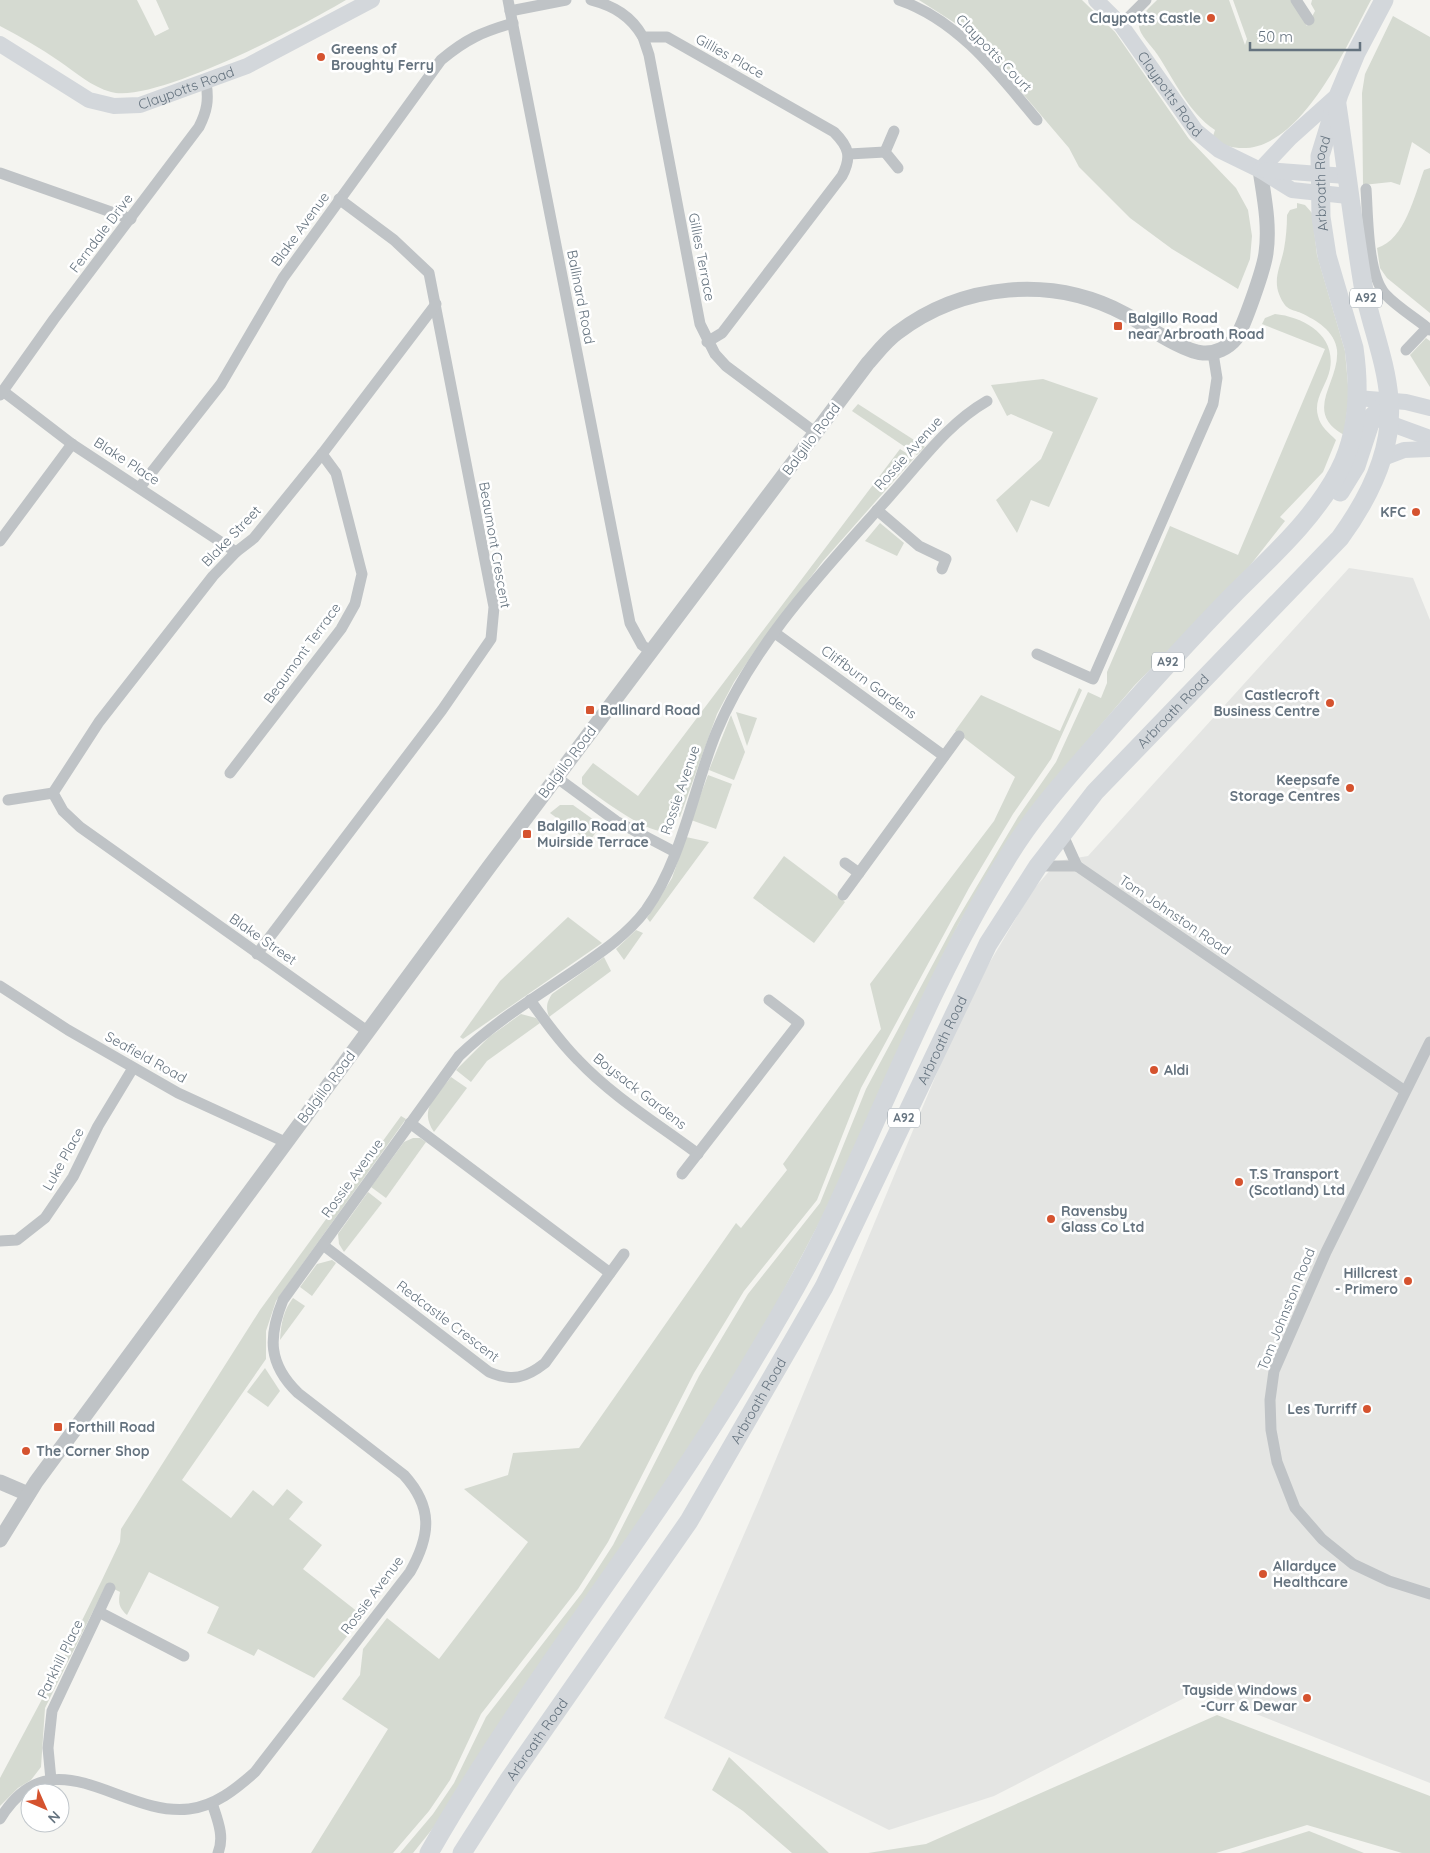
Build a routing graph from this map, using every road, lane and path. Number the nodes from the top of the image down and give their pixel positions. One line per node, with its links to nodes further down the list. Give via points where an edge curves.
1 (372, 0): 14 (main road, Claypotts Road, via 247,66)
2 (566, 0): 9 (street)
3 (591, 0): 12 (street, via 607,4 636,23)
4 (898, 0): 16 (street, Claypotts Court, via 918,6 954,29)
5 (1096, 0): 11 (main road, Claypotts Road)
6 (1146, 0): 11 (street)
7 (1296, 0): 10 (street)
8 (1384, 0): 15 (main road, Arbroath Road / A92, via 1356,52)
9 (510, 12): 26 (street, Blake Avenue, via 462,42 441,60); 50 (street, Ballinard Road, via 630,623 642,645)
10 (1309, 20)
11 (1121, 25): 21 (main road, Claypotts Road, via 1196,131 1219,150)
12 (643, 37): 19 (street, Gillies Place, via 666,37 834,132 844,142); 30 (street, Gillies Terrace, via 649,54 700,324)
13 (0, 44): 14 (main road, Claypotts Road, via 89,100 114,106 140,105)
14 (206, 83): 27 (street, Ferndale Drive, via 209,98 199,127)
15 (1338, 99): 21 (main road, via 1290,138); 23 (main road, Arbroath Road / A92); 24 (main road, Arbroath Road / A92, via 1322,144)
16 (1037, 120)
17 (894, 131): 18 (street)
18 (885, 152): 19 (street); 20 (street)
19 (849, 154): 30 (street, via 842,176 722,333)
20 (898, 168)
21 (1260, 170): 24 (main road, Claypotts Road); 32 (street, via 1267,216 1266,252 1261,273 1236,338 1226,348)
22 (0, 173): 27 (street)
23 (1346, 176): 24 (main road, Claypotts Road); 25 (main road, Arbroath Road / A92)
24 (1320, 185): 25 (main road, Claypotts Road); 37 (main road, Arbroath Road / A92, via 1327,256 1354,348)
25 (1357, 192): 29 (street, Arbroath Road, via 1370,237 1378,283 1385,294); 34 (main road, Arbroath Road / A92, via 1364,291)
26 (340, 200): 28 (street, Beaumont Crescent, via 394,240 429,273); 44 (street, Blake Avenue, via 283,278 221,384)
27 (130, 219): 33 (street, Ferndale Drive)
28 (436, 304): 42 (street, Blake Street); 65 (street, Beaumont Crescent, via 494,607 491,639 442,710)
29 (1429, 329): 31 (street, Arbroath Road)
30 (708, 342): 38 (street, Gillies Terrace, via 726,366)
31 (1406, 350)
32 (1213, 353): 38 (street, Balgillo Road, via 1191,350 1090,298 1054,291 1014,289 972,295 932,310 896,334 868,363); 51 (street, via 1217,378 1213,404 1093,679)
33 (2, 393): 40 (street, Blake Place)
34 (1390, 400): 36 (main road); 37 (main road, Arbroath Road / A92); 37 (main road)
35 (987, 401): 45 (street, Rossie Avenue, via 953,425)
36 (1430, 408)
37 (1368, 413): 39 (main road); 43 (main road, Arbroath Road / A92); 92 (main road, Arbroath Road / A92, via 1356,466 1336,499 1287,542 1164,667 1056,790 1009,855 965,929 826,1229 755,1358 666,1497 464,1792)
38 (816, 433): 50 (street, Balgillo Road)
39 (1430, 438)
40 (72, 444): 44 (street, Blake Place); 46 (street)
41 (1430, 449): 43 (main road, via 1404,450)
42 (322, 454): 47 (street, Blake Street, via 254,538); 54 (street, Beaumont Terrace, via 336,473 362,574 355,604 341,629)
43 (1383, 458): 58 (main road, Arbroath Road / A92, via 1362,508 1340,538 1095,792)
44 (140, 486): 47 (street, Blake Place)
45 (878, 510): 48 (street, via 919,546 946,559); 49 (street, Rossie Avenue)
46 (0, 541)
47 (236, 552): 56 (street, Blake Street, via 212,576 99,722)
48 (942, 569)
49 (775, 633): 53 (street, Cliffburn Gardens); 59 (street, Rossie Avenue, via 750,666 726,712)
50 (651, 652): 55 (street, Balgillo Road)
51 (1037, 654)
52 (959, 736): 53 (street)
53 (944, 756): 63 (street)
54 (230, 773)
55 (556, 777): 59 (street, via 616,821); 69 (street, Balgillo Road)
56 (53, 793): 57 (street); 65 (street, Blake Street, via 63,811 80,827)
57 (8, 800)
58 (1062, 834): 61 (main road, Arbroath Road / A92); 62 (street)
59 (675, 852): 67 (street, Rossie Avenue, via 664,880 629,929 608,948)
60 (845, 863): 63 (street)
61 (1038, 866): 62 (street); 93 (main road, Arbroath Road / A92, via 988,944 824,1287 690,1521 508,1781)
62 (1077, 866): 72 (street, Tom Johnston Road)
63 (859, 873): 64 (street)
64 (843, 895)
65 (257, 954): 69 (street, Blake Street)
66 (0, 986): 71 (street, Seafield Road)
67 (530, 1000): 73 (street, Rossie Avenue, via 480,1036 459,1056); 75 (street, Boysack Gardens, via 579,1062)
68 (769, 1000): 75 (street, via 799,1023)
69 (367, 1031): 74 (street, Balgillo Road)
70 (1430, 1042): 72 (street, Tom Johnston Road)
71 (133, 1068): 74 (street, Seafield Road, via 178,1093); 77 (street, Luke Place, via 98,1126 73,1177 45,1218 17,1240)
72 (1405, 1091): 85 (street, Tom Johnston Road, via 1326,1252 1274,1371 1270,1400 1271,1430 1277,1462 1295,1508 1322,1540 1353,1564 1389,1581)
73 (410, 1123): 78 (street, Rossie Avenue); 80 (street)
74 (285, 1142): 82 (street, Balgillo Road)
75 (698, 1154): 76 (street)
76 (682, 1174)
77 (0, 1242)
78 (323, 1245): 80 (street, Redcastle Crescent, via 489,1372 503,1378 517,1379 545,1363); 89 (street, Rossie Avenue, via 283,1300 276,1316 273,1334 276,1364 285,1381 298,1393 404,1474 418,1490 424,1506 426,1531 421,1553 410,1572 255,1772 236,1789)
79 (624, 1254): 80 (street, Redcastle Crescent)
80 (610, 1273)
81 (0, 1482): 82 (street)
82 (28, 1494): 83 (street, Balgillo Road)
83 (0, 1540)
84 (110, 1588): 86 (street, Parkhill Place)
85 (1430, 1594)
86 (99, 1612): 87 (street, Parkhill Place); 88 (street, Parkhill Place, via 52,1711 48,1748)
87 (184, 1656)
88 (51, 1780): 89 (street, Rossie Avenue, via 86,1782 144,1805 190,1809); 90 (street, Rossie Avenue, via 20,1794)
89 (212, 1802): 91 (street, via 219,1825 221,1845)
90 (0, 1819)
91 (218, 1853)
92 (429, 1853)
93 (462, 1853)

